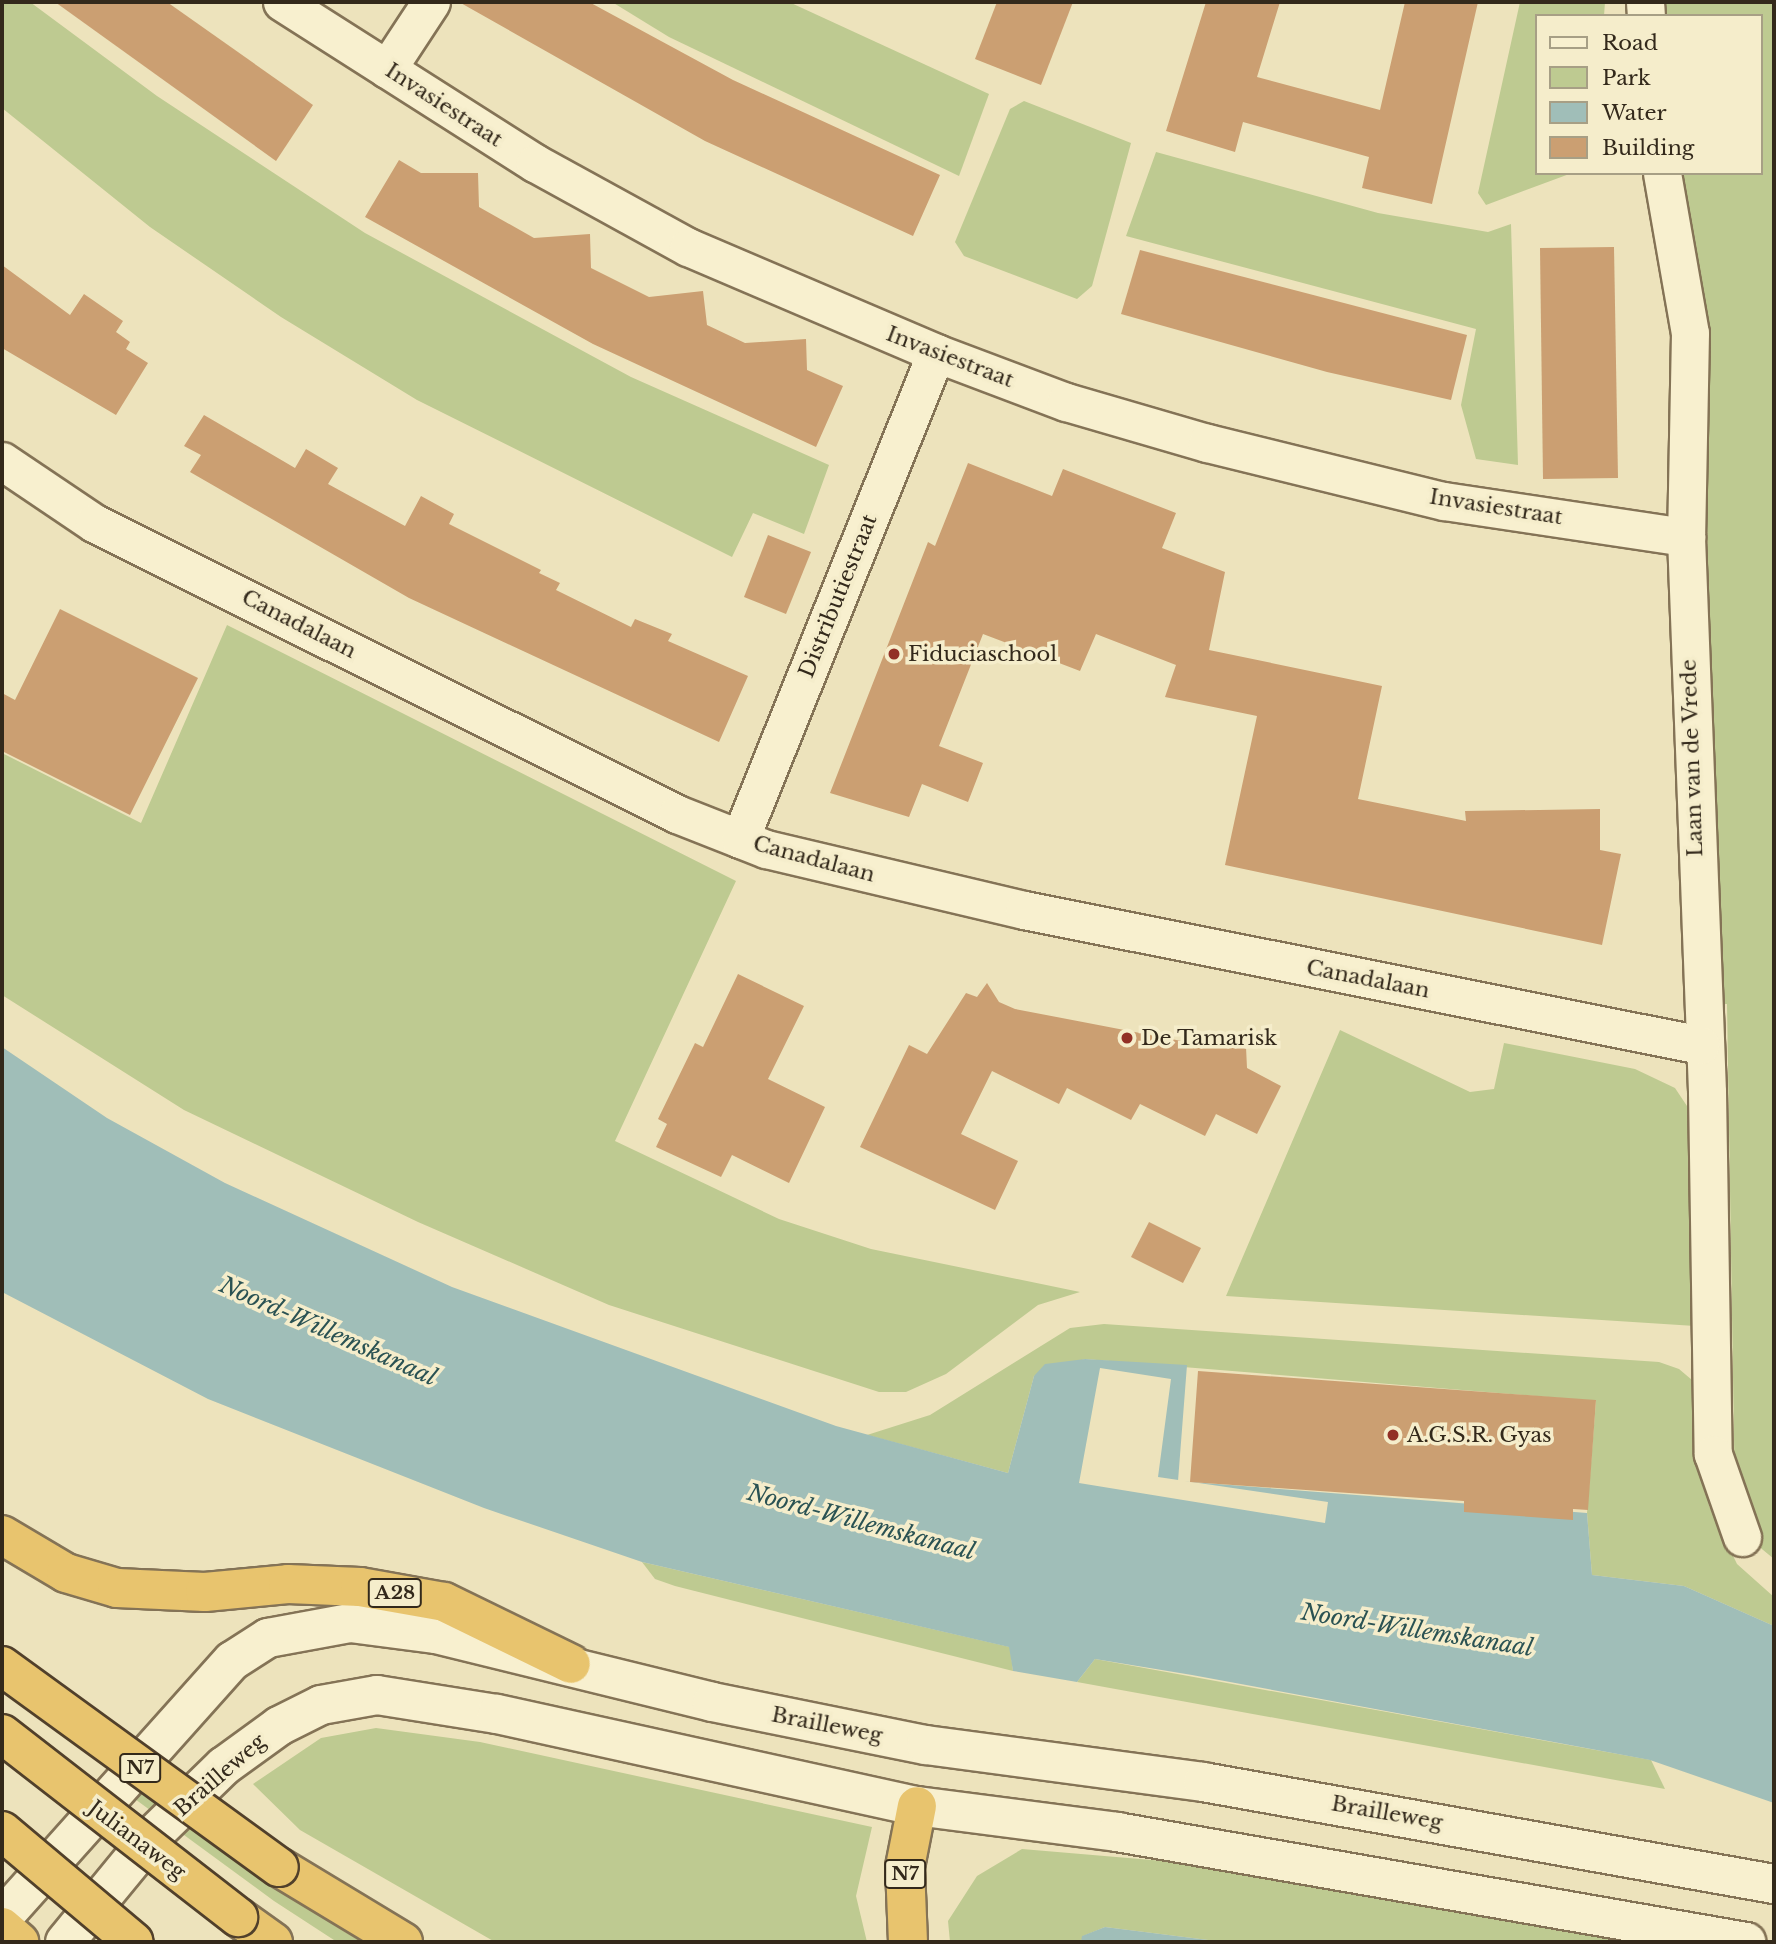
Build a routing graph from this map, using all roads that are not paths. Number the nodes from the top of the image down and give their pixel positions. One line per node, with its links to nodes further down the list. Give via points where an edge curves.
1 (282, 2): 3 (street, Invasiestraat)
2 (431, 2): 3 (street)
3 (387, 69): 5 (street, Invasiestraat, via 535,163 688,247)
4 (1662, 175): 7 (street, Laan van de Vrede, via 1690,333)
5 (936, 353): 7 (street, Invasiestraat, via 1066,402 1444,501); 8 (street, Distributiestraat)
6 (2, 461): 8 (street, Canadalaan, via 94,523 677,814)
7 (1686, 537): 9 (street, Laan van de Vrede)
8 (740, 839): 9 (street, Canadalaan, via 1024,910)
9 (1701, 1045): 11 (street, Laan van de Vrede, via 1713,1454)
10 (2, 1535): 12 (highway, A28, via 46,1562 117,1588 205,1592 288,1584 360,1587 444,1602)
11 (1742, 1537)
12 (571, 1664): 17 (main road, Brailleweg, via 712,1702 926,1745 1203,1782); 18 (main road, Brailleweg, via 390,1625 309,1627 268,1638 212,1679)
13 (2, 1667): 24 (highway, N7, bridge, via 279,1867)
14 (2, 1734): 23 (highway, Julianaweg, bridge)
15 (917, 1806): 21 (main road, Brailleweg, via 497,1714 377,1695 321,1705 279,1726 224,1766 153,1835); 25 (highway, N7, via 905,1867); 26 (main road, Brailleweg, via 1130,1834)
16 (2, 1831): 22 (highway, bridge)
17 (1774, 1884)
18 (2, 1918)
19 (2, 1927): 20 (highway)
20 (19, 1942)
21 (65, 1942)
22 (134, 1942)
23 (273, 1942)
24 (403, 1942)
25 (908, 1942)
26 (1746, 1942)

